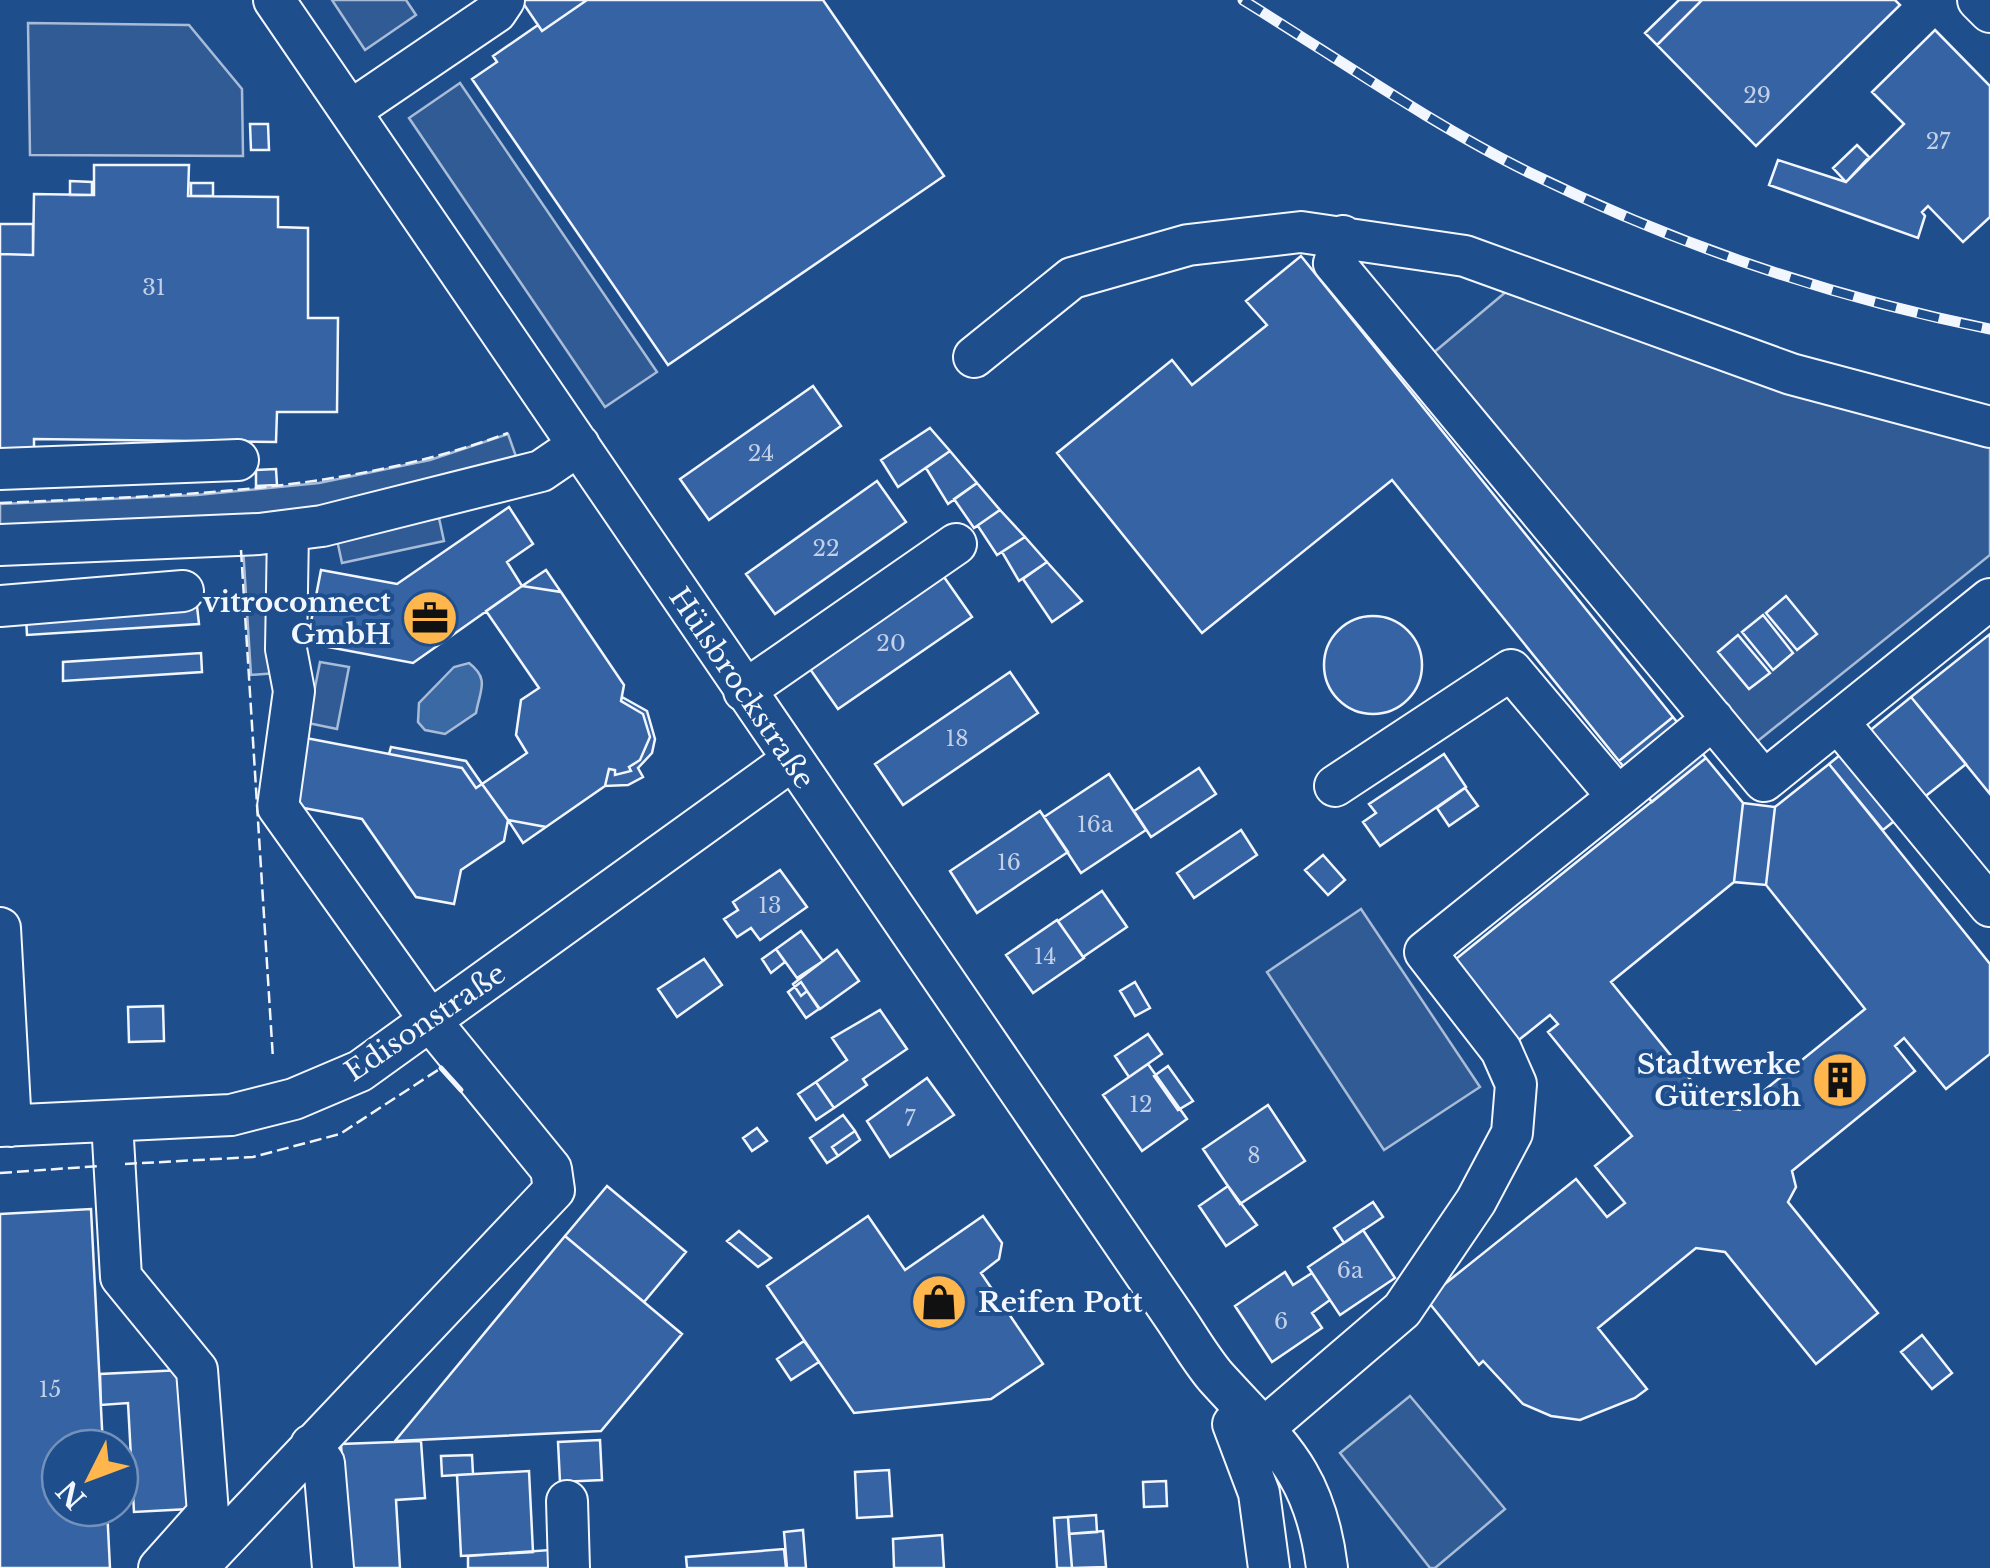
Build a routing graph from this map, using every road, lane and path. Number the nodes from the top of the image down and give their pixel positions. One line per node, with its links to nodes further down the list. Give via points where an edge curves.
1 (274, 0): 5 (street, Hülsbrockstraße)
2 (504, 0): 5 (street, via 496,12)
3 (1978, 0): 4 (street)
4 (1990, 12)
5 (350, 111): 9 (street, Hülsbrockstraße)
6 (1342, 236): 7 (street, via 1300,232 1188,245 1072,278); 8 (street, via 1465,256 1791,374); 19 (street, via 1334,264)
7 (974, 358)
8 (1990, 427)
9 (578, 445): 12 (street, via 540,471); 18 (street, Hülsbrockstraße)
10 (238, 460): 11 (street)
11 (0, 469)
12 (288, 531): 13 (street); 27 (street, via 286,649 294,691 278,807)
13 (0, 544)
14 (956, 544): 18 (street)
15 (183, 591): 17 (street)
16 (1990, 599): 20 (street)
17 (0, 606)
18 (744, 691): 21 (street, Hülsbrockstraße)
19 (1712, 720): 20 (street, via 1764,781); 23 (street)
20 (1838, 722): 24 (street)
21 (791, 762): 27 (street, Edisonstraße); 30 (street, Hülsbrockstraße)
22 (1335, 786): 23 (street, via 1511,670)
23 (1618, 797): 30 (street, via 1425,952 1501,1050 1516,1084 1512,1133 1476,1201 1402,1310)
24 (1990, 906)
25 (0, 928): 26 (street)
26 (2, 1012): 29 (street)
27 (432, 1023): 28 (street, Edisonstraße, via 360,1071 294,1100 231,1115); 31 (street, via 551,1169 554,1190)
28 (112, 1122): 29 (street, Edisonstraße); 33 (street, via 122,1277 197,1370 208,1513)
29 (6, 1126)
30 (1254, 1437): 37 (street, Hülsbrockstraße); 38 (street, Hülsbrockstraße, via 1299,1472 1322,1530)
31 (311, 1445): 34 (street); 35 (street, via 324,1463)
32 (567, 1501): 36 (street)
33 (159, 1568)
34 (197, 1568)
35 (333, 1568)
36 (569, 1568)
37 (1269, 1568)
38 (1327, 1568)

